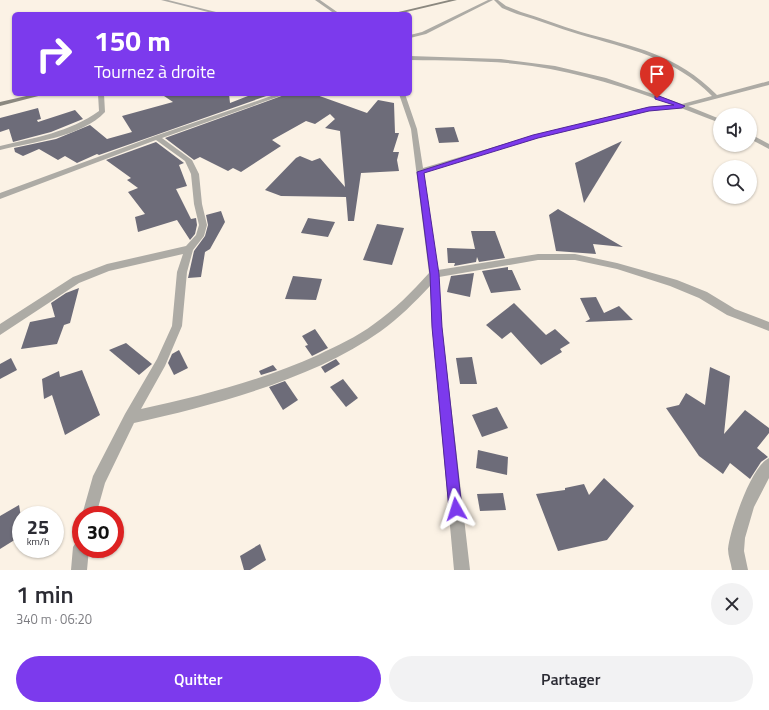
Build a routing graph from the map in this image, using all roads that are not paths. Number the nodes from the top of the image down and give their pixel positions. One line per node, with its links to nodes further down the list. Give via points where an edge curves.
1 (163, 0): 6 (street)
2 (316, 0): 7 (street)
3 (455, 0): 8 (main road)
4 (491, 0): 9 (street)
5 (496, 0): 16 (street, via 504,7 520,13 661,58 687,71 706,85)
6 (214, 12)
7 (335, 12)
8 (401, 12)
9 (412, 36)
10 (412, 58): 18 (street, via 531,64 620,85)
11 (769, 83): 16 (street)
12 (34, 96): 17 (main road)
13 (101, 96): 23 (street, via 102,112 93,119 68,130)
14 (277, 96): 20 (street)
15 (403, 96): 24 (street, via 414,129)
16 (716, 97): 18 (street)
17 (0, 104)
18 (682, 106): 19 (street); 24 (street, via 649,109 543,134)
19 (713, 118)
20 (157, 138): 25 (street); 26 (street, via 188,160 195,174 203,225 200,236)
21 (757, 140): 22 (street)
22 (769, 146)
23 (0, 148)
24 (420, 172): 27 (street)
25 (0, 196)
26 (189, 249): 29 (street, via 107,268 76,280); 30 (street, via 182,272 177,326 161,362)
27 (434, 274): 28 (street, via 538,257 575,257 617,266 673,283 703,295 731,312); 30 (street, via 412,299 377,328 339,350 285,375 180,407); 35 (street)
28 (769, 327)
29 (0, 330)
30 (130, 418): 32 (street, via 98,481)
31 (769, 465): 36 (street, via 742,520 736,550)
32 (91, 506)
33 (80, 558): 34 (street)
34 (79, 570)
35 (462, 570)
36 (740, 570)

